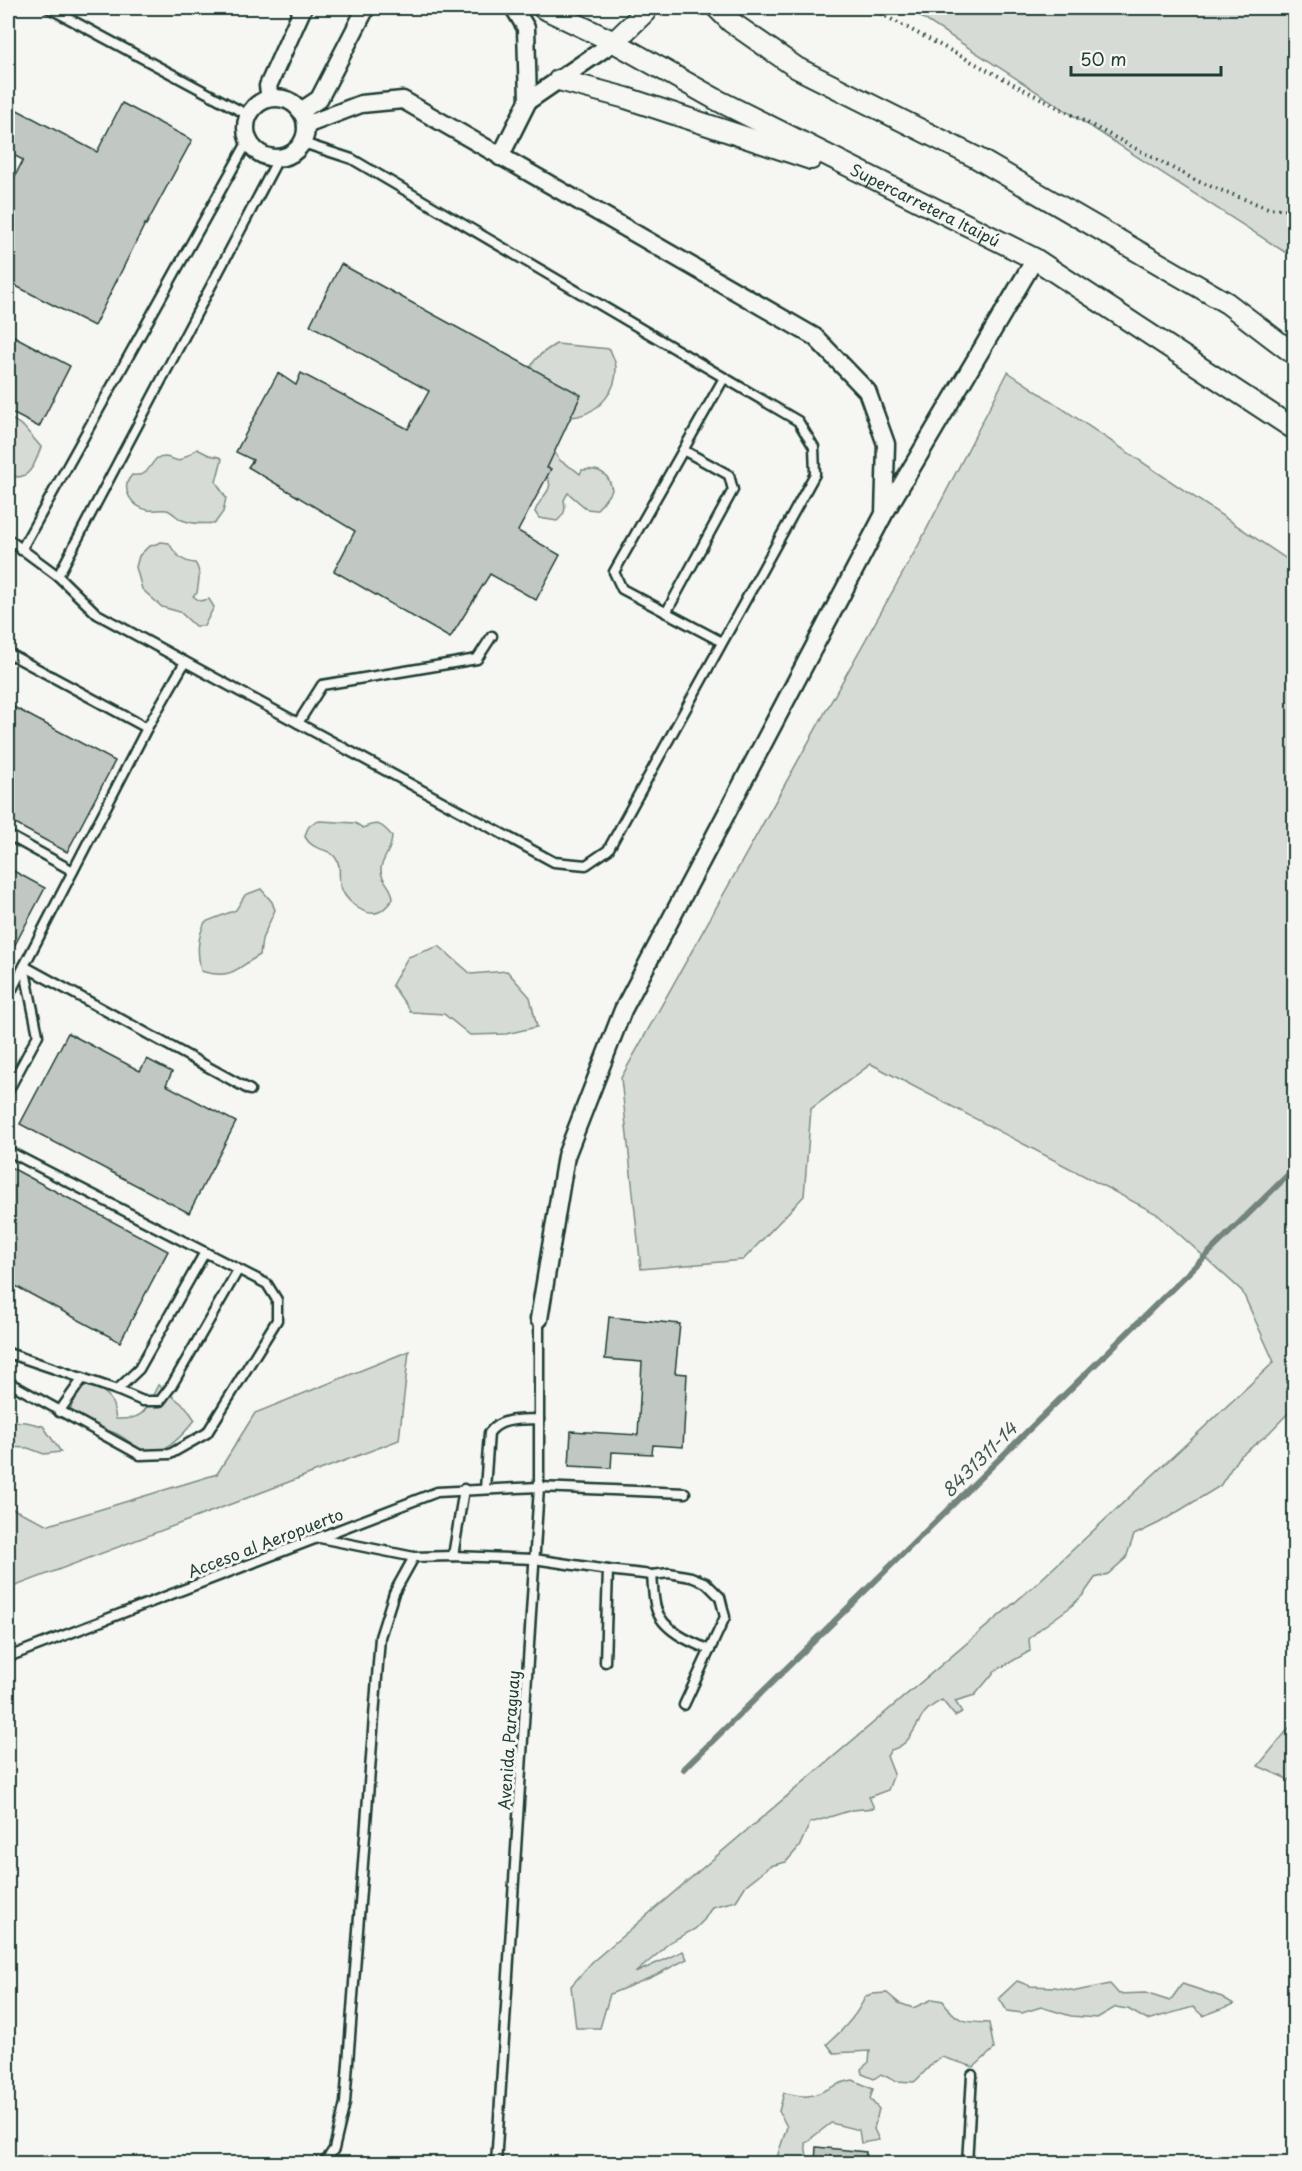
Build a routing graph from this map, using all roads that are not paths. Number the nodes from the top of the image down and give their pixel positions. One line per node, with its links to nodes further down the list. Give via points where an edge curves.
1 (49, 8): 12 (lane)
2 (303, 8): 10 (street, via 268,86)
3 (366, 8): 13 (street, via 319,99)
4 (514, 8): 11 (street, via 526,28)
5 (543, 8): 8 (street, Supercarretera Itaipú)
6 (646, 8): 8 (street)
7 (717, 8): 20 (street, via 797,68 977,158 1227,303)
8 (614, 42): 9 (street); 18 (street, Supercarretera Itaipú, via 719,101)
9 (559, 80): 11 (street); 18 (street, via 791,151)
10 (270, 98): 12 (street); 13 (street, via 287,100)
11 (528, 101): 16 (street)
12 (248, 115): 14 (street)
13 (304, 118): 15 (street); 16 (street, via 361,104 403,100)
14 (248, 141): 17 (street, via 259,154); 26 (lane)
15 (303, 143): 17 (street, via 294,153); 21 (lane, via 352,159)
16 (500, 158): 24 (street, via 815,337 867,391 886,444)
17 (278, 159): 27 (lane)
18 (914, 197): 19 (street, Supercarretera Itaipú)
19 (1035, 259): 22 (street, Supercarretera Itaipú); 24 (street)
20 (1294, 354)
21 (724, 378): 23 (lane); 30 (lane, via 798,421 814,447 815,474)
22 (1294, 429)
23 (683, 450): 28 (lane, via 729,475 732,490); 28 (lane, via 614,572 622,589)
24 (884, 514): 44 (street, via 623,1010 566,1156)
25 (8, 539): 26 (lane)
26 (21, 550): 27 (lane)
27 (58, 576): 32 (lane, via 97,614)
28 (666, 613): 30 (lane)
29 (492, 636): 33 (lane, via 477,659 322,685)
30 (722, 642): 33 (lane, via 608,850 586,865 554,862)
31 (8, 653): 34 (lane)
32 (185, 662): 33 (lane); 34 (lane)
33 (298, 723)
34 (147, 728): 36 (lane)
35 (8, 836): 36 (lane)
36 (73, 871): 37 (lane)
37 (24, 966): 38 (lane); 39 (lane); 40 (lane, via 38,1035)
38 (8, 997)
39 (250, 1090)
40 (8, 1091)
41 (8, 1151): 42 (lane)
42 (205, 1252): 43 (lane); 48 (lane, via 140,1369)
43 (238, 1270): 48 (lane, via 160,1401 143,1401); 49 (lane, via 267,1284 277,1300 277,1320 207,1433 170,1454 140,1455)
44 (539, 1319): 50 (lane, Avenida Paraguay)
45 (8, 1353): 46 (lane)
46 (83, 1378): 48 (lane); 49 (lane)
47 (8, 1382): 49 (lane)
48 (117, 1390)
49 (59, 1412)
50 (539, 1419): 51 (lane, Avenida Paraguay); 52 (lane, via 503,1421 489,1432)
51 (539, 1486): 52 (lane, Acceso al Aeropuerto); 54 (lane, Acceso al Aeropuerto); 58 (lane, Avenida Paraguay)
52 (485, 1489): 53 (lane, Acceso al Aeropuerto)
53 (464, 1490): 55 (lane, Acceso al Aeropuerto, via 437,1492); 56 (lane)
54 (685, 1493)
55 (320, 1538): 57 (lane); 62 (lane, Acceso al Aeropuerto)
56 (453, 1556): 57 (lane); 58 (lane)
57 (414, 1557): 66 (lane, via 394,1593 380,1637 345,2103 334,2149)
58 (534, 1559): 59 (lane); 67 (lane, Avenida Paraguay)
59 (608, 1570): 60 (lane); 63 (lane)
60 (652, 1575): 61 (lane, via 661,1619 675,1632); 61 (lane, via 691,1577 706,1583 720,1597 725,1617)
61 (710, 1650): 64 (lane)
62 (8, 1657)
63 (605, 1662)
64 (684, 1706)
65 (972, 2075): 68 (lane)
66 (324, 2163)
67 (496, 2163)
68 (967, 2163)

